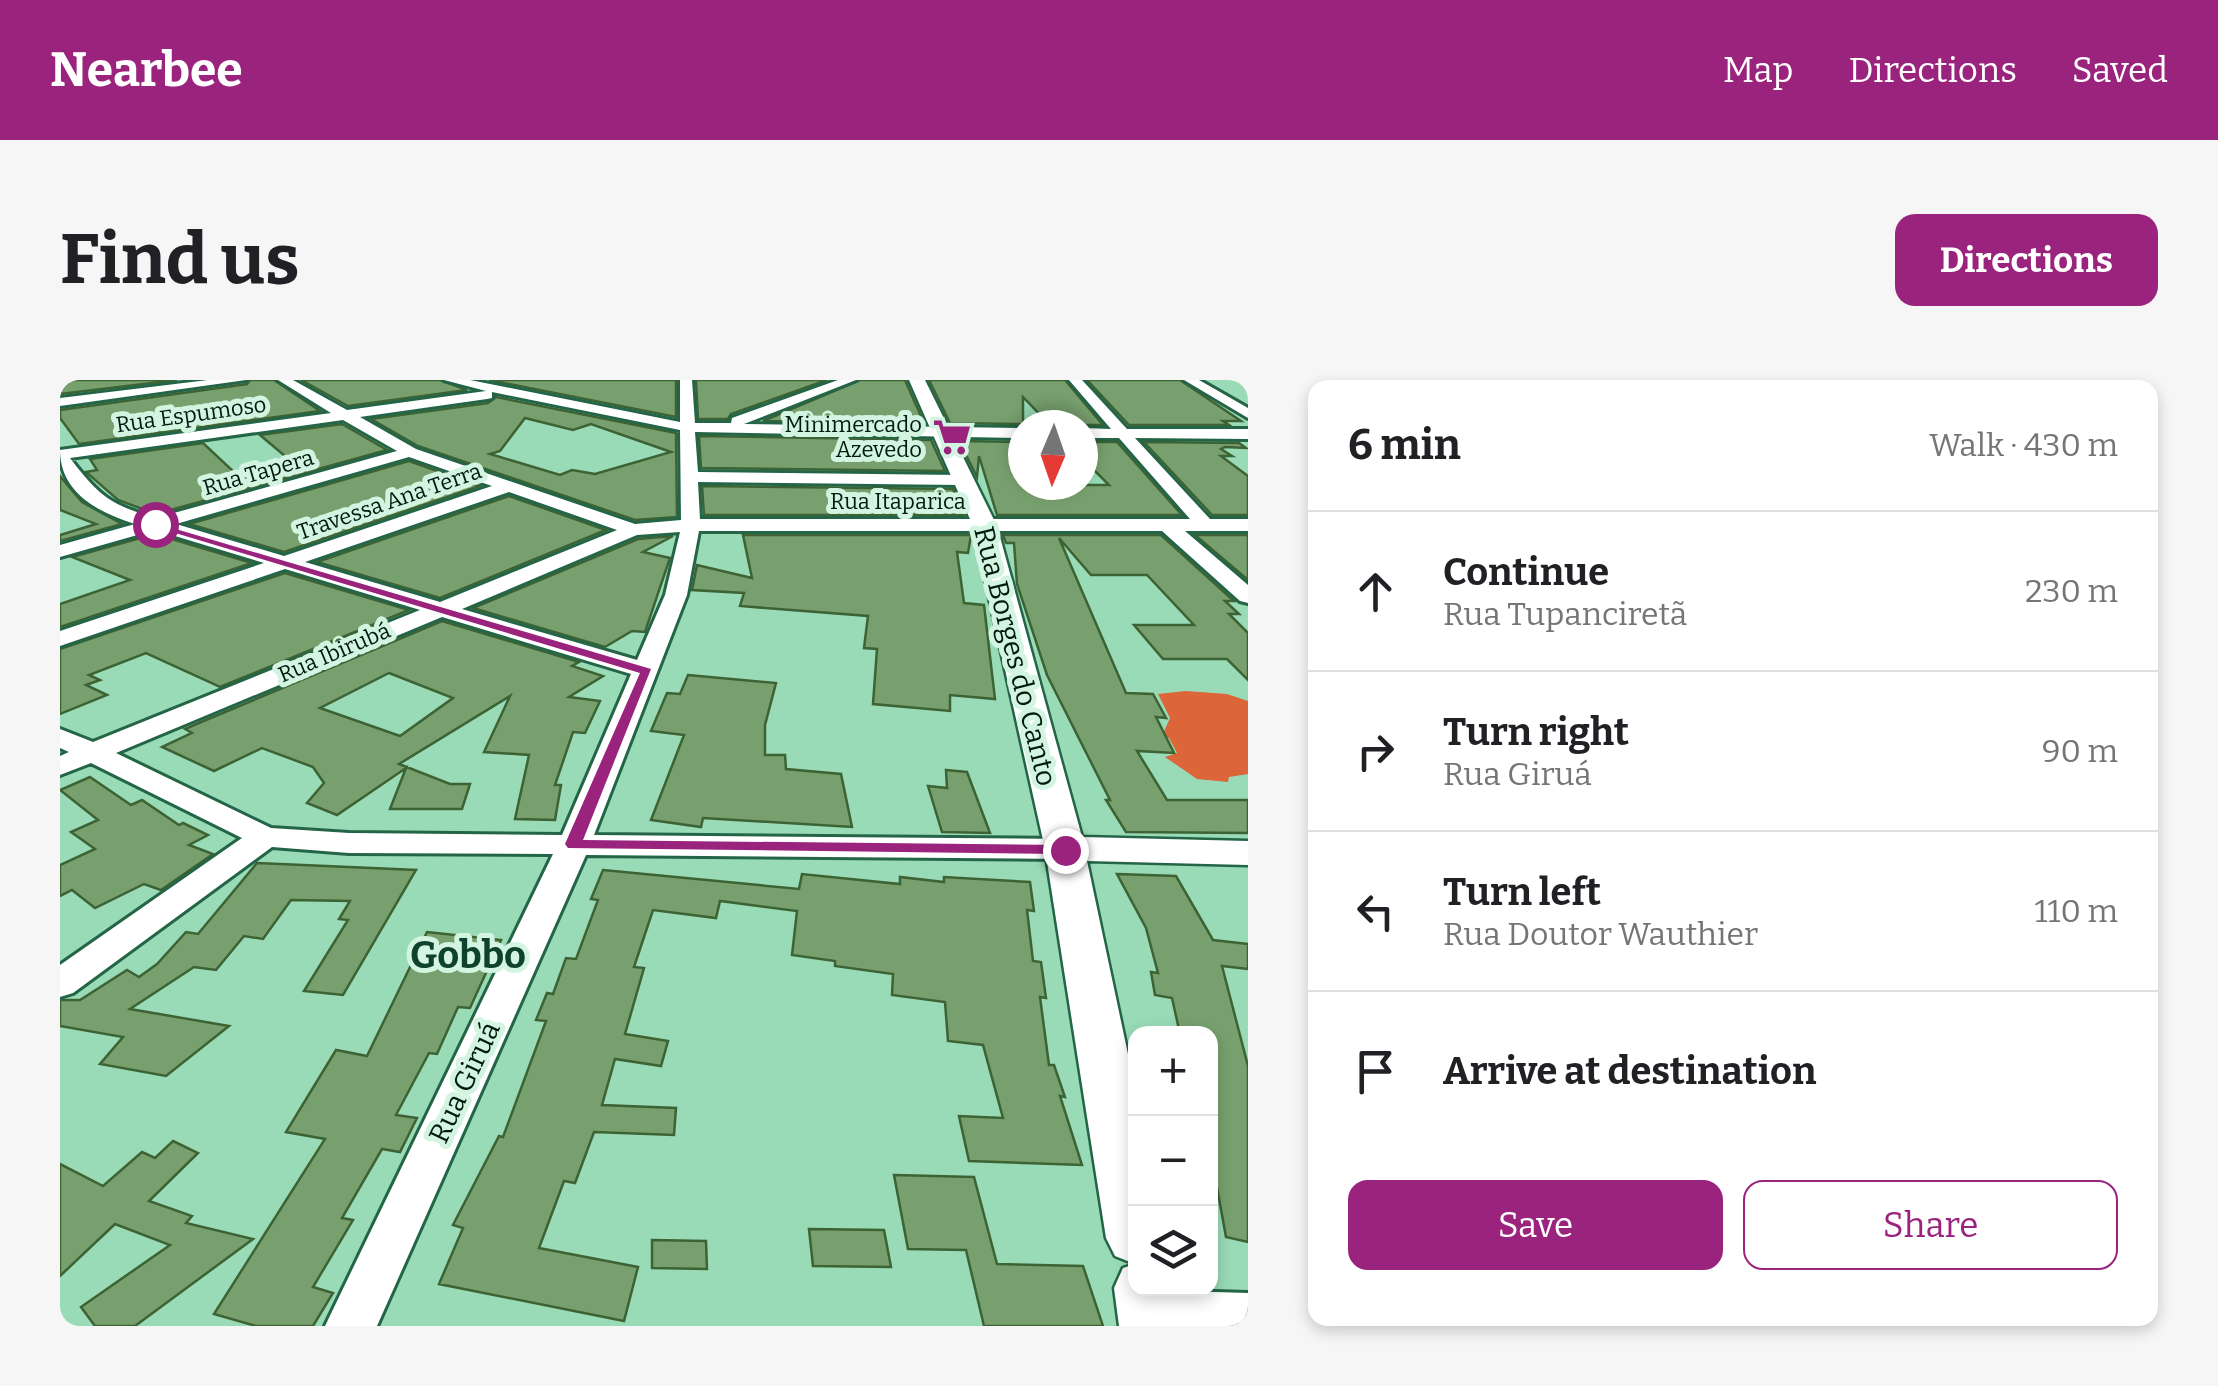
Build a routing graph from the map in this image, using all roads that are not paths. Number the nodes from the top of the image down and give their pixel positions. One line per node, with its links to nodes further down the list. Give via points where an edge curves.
1 (240, 380): 10 (street)
2 (284, 380): 12 (street)
3 (450, 380): 9 (street)
4 (686, 380): 13 (street, Rua Giruá)
5 (850, 380): 13 (street)
6 (918, 380): 14 (street, Rua Borges do Canto)
7 (1075, 380): 17 (street)
8 (1190, 380): 11 (street)
9 (506, 393): 12 (street, Rua Espumoso); 13 (street)
10 (60, 402)
11 (1248, 414)
12 (340, 415): 19 (street); 20 (street, Rua Espumoso)
13 (701, 428): 14 (street); 21 (street, Rua Giruá)
14 (941, 433): 15 (street); 22 (street, Rua Borges do Canto)
15 (1008, 433)
16 (1098, 433): 17 (street)
17 (1122, 434): 18 (street); 25 (street)
18 (1248, 434)
19 (410, 452): 23 (street); 24 (street, Rua Tapera)
20 (60, 456): 24 (street, via 92,499)
21 (689, 477): 22 (street); 28 (street, Rua Giruá)
22 (961, 480): 29 (street, Rua Borges do Canto)
23 (507, 487): 30 (street); 32 (street, Travessa Ana Terra)
24 (155, 524): 31 (street, Rua Tapera); 32 (street)
25 (1205, 524): 26 (street, Rua Itaparica); 27 (street, Rua Itaparica)
26 (1167, 525): 29 (street, Rua Itaparica); 33 (street)
27 (1248, 525)
28 (679, 526): 29 (street, Rua Itaparica); 30 (street, Rua Ibirubá); 36 (street, Rua Giruá, via 676,595)
29 (984, 526): 42 (street, Rua Borges do Canto)
30 (634, 530): 34 (street, Rua Ibirubá)
31 (60, 551)
32 (284, 565): 34 (street); 35 (street, Travessa Ana Terra)
33 (1248, 596)
34 (438, 610): 36 (street); 38 (street, Rua Ibirubá)
35 (60, 639)
36 (647, 671): 41 (street, Rua Giruá)
37 (60, 737): 38 (street)
38 (92, 754): 39 (street, Rua Ibirubá); 40 (street)
39 (60, 766)
40 (265, 836): 41 (street); 44 (street)
41 (574, 844): 42 (street); 48 (street, Rua Giruá)
42 (1065, 850): 43 (street); 45 (street, Rua Borges do Canto)
43 (1248, 852)
44 (60, 984)
45 (1130, 1206)
46 (1148, 1310): 47 (street)
47 (1248, 1317)
48 (352, 1326)

